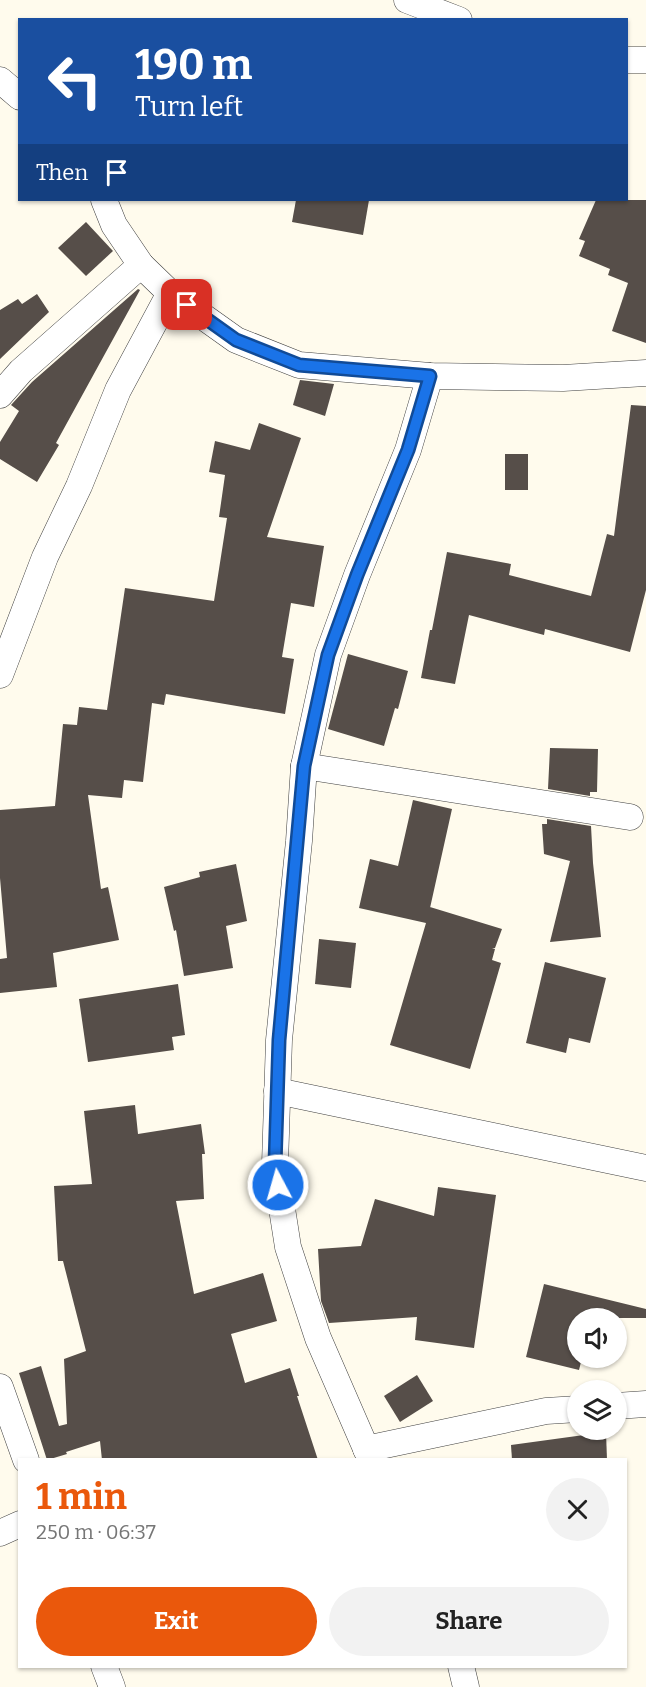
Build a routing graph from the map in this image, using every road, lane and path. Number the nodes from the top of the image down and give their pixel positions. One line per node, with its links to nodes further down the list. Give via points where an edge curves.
1 (407, 0): 2 (street)
2 (454, 18)
3 (628, 60): 4 (street)
4 (646, 60)
5 (0, 80): 6 (street)
6 (18, 95)
7 (104, 201): 8 (street, via 114,225)
8 (141, 265): 9 (street); 12 (street, via 21,370)
9 (170, 293): 11 (street, via 236,340 299,365); 13 (street, via 118,390 45,557)
10 (646, 373): 11 (street, via 563,378)
11 (430, 376): 14 (street, via 408,450 328,655)
12 (0, 395)
13 (0, 675)
14 (304, 766): 15 (street); 16 (street)
15 (630, 817)
16 (277, 1091): 17 (street); 22 (street, via 275,1164 288,1247 318,1338)
17 (646, 1168)
18 (0, 1387): 23 (street)
19 (646, 1404): 20 (street)
20 (627, 1405)
21 (567, 1410): 22 (street, via 546,1411)
22 (368, 1454)
23 (25, 1458)
24 (18, 1525): 25 (street)
25 (0, 1533)
26 (105, 1668): 28 (street)
27 (461, 1668): 29 (street)
28 (112, 1687)
29 (466, 1687)

